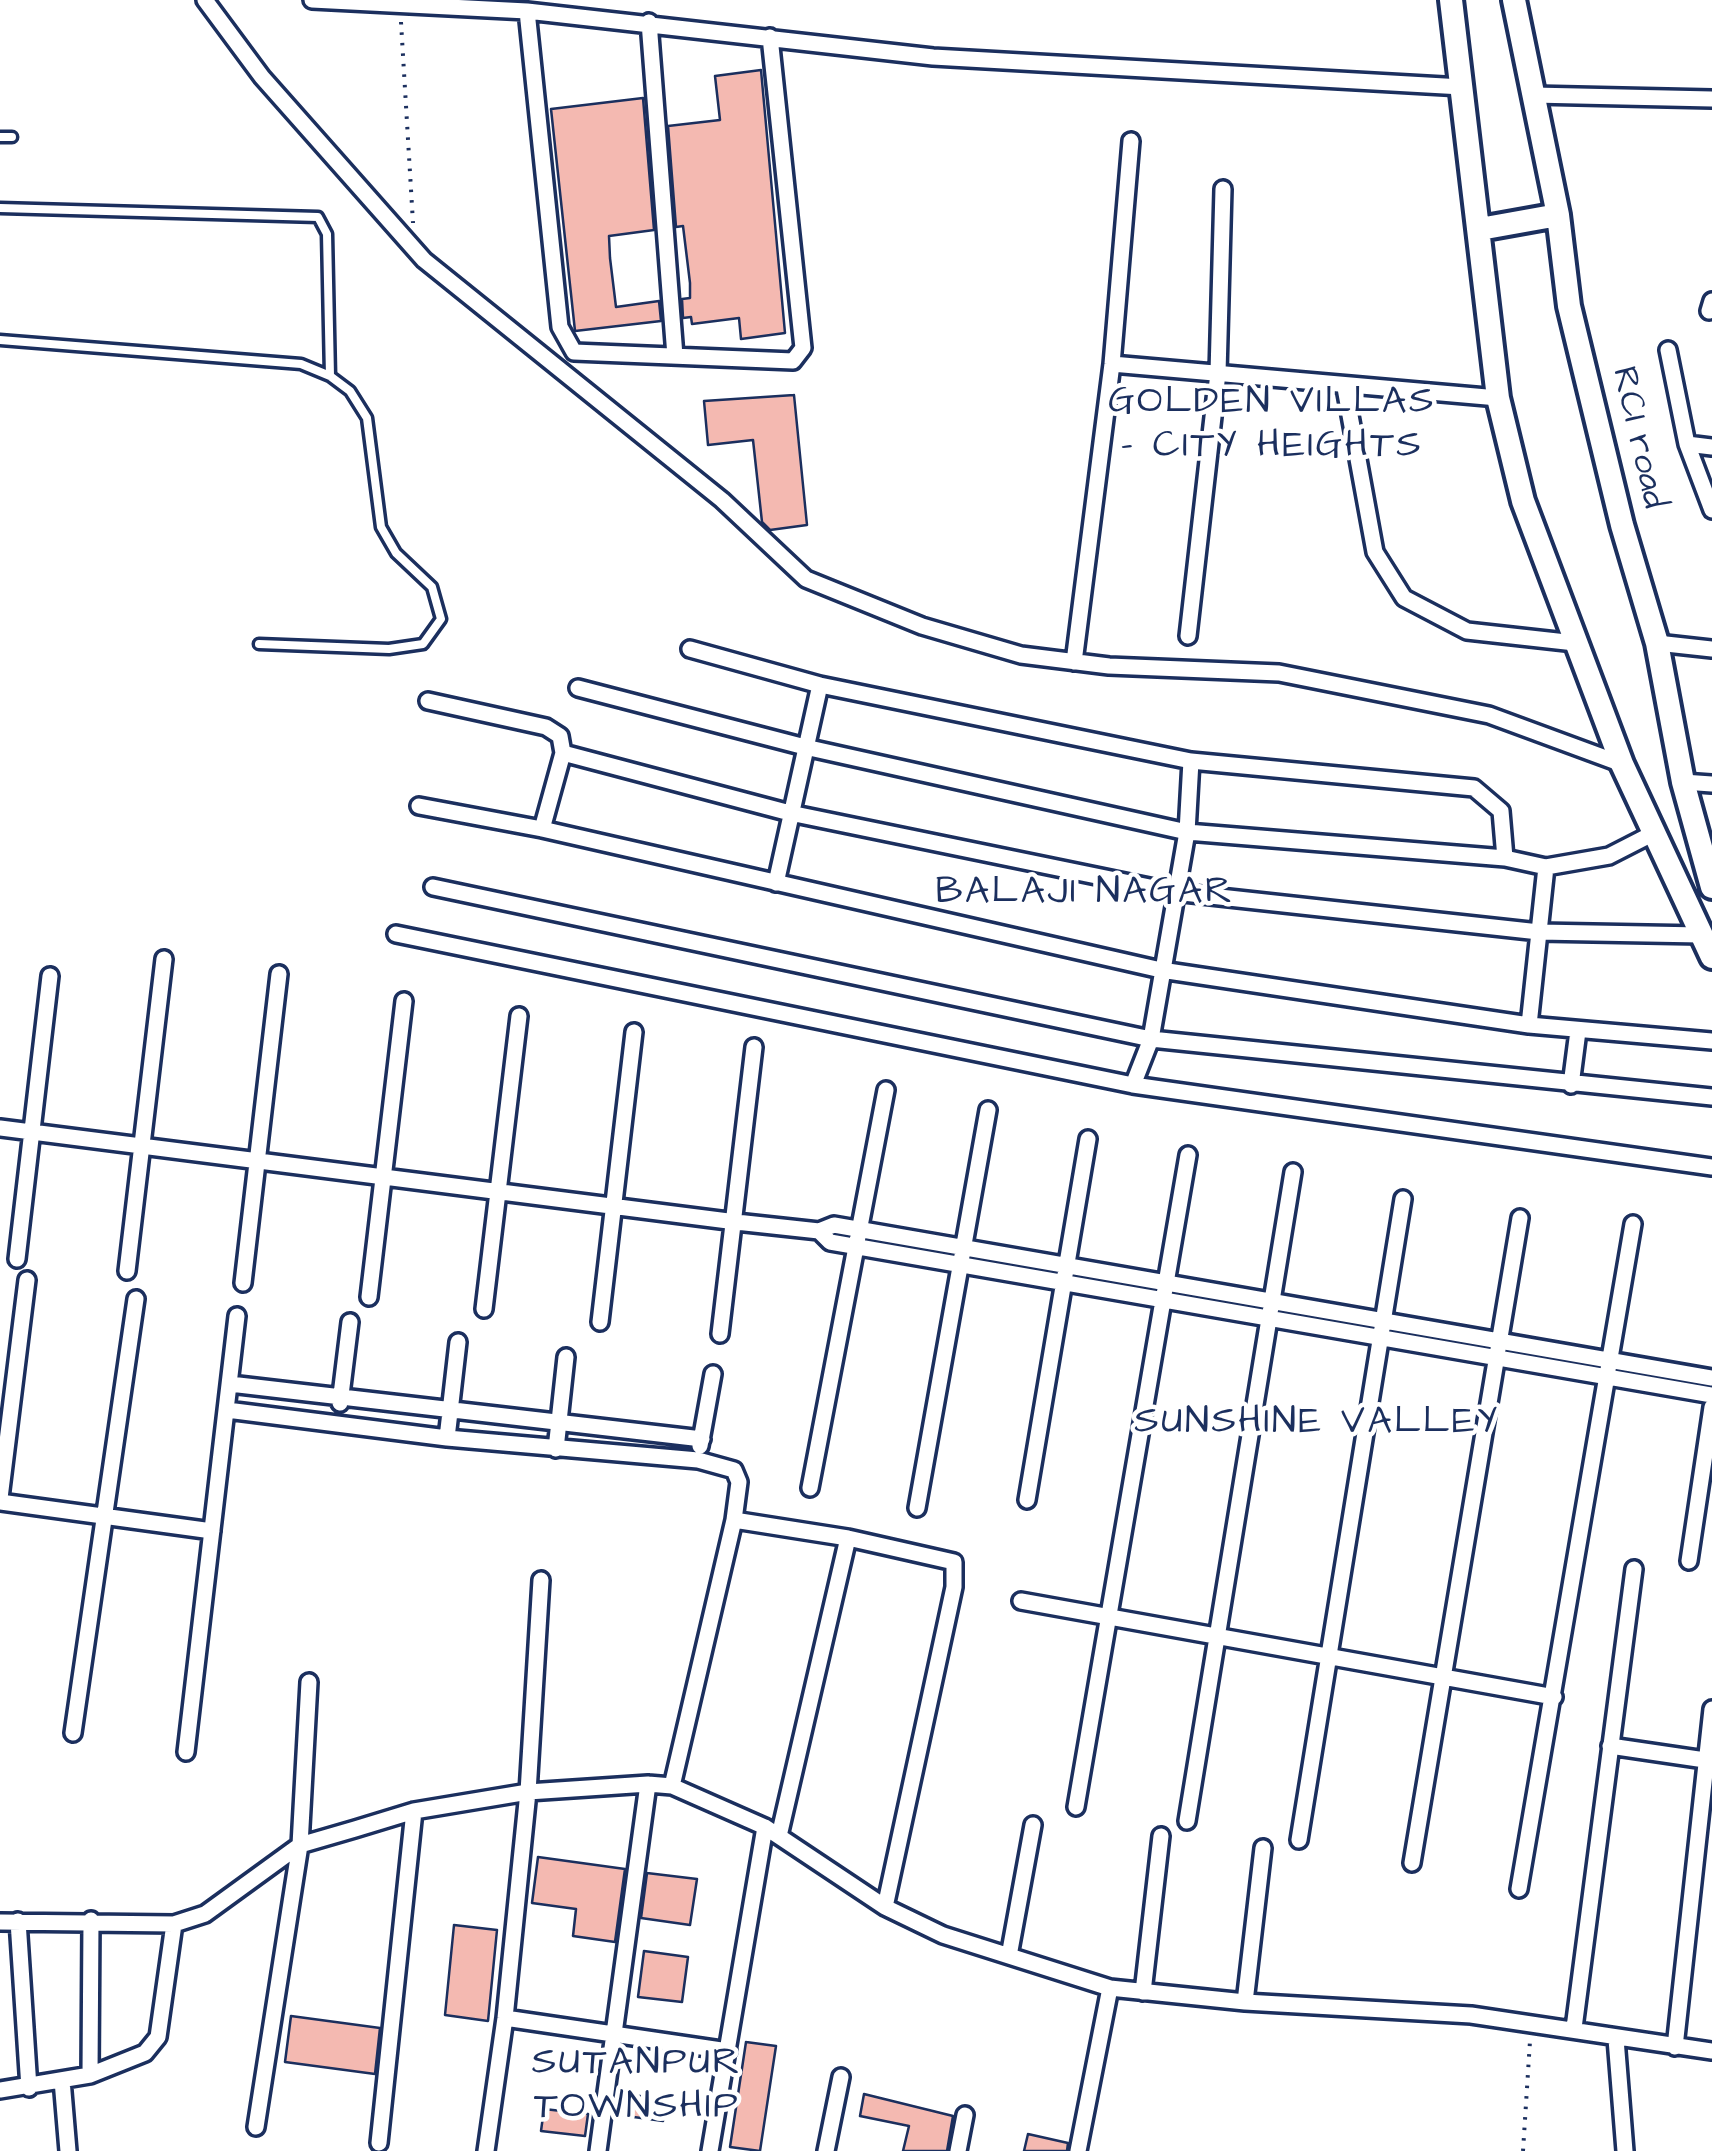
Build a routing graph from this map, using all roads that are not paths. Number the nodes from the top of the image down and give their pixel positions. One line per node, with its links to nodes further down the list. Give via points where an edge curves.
1 (205, 0): 35 (street, via 262,77 413,247 722,500 806,579 922,626 1021,655)
2 (312, 0): 5 (street)
3 (1451, 0): 8 (main road)
4 (1514, 0): 9 (main road, RCI road)
5 (528, 11): 6 (street); 20 (street, via 560,326 574,352)
6 (649, 22): 7 (street); 20 (street)
7 (770, 37): 8 (street, via 933,57); 20 (street, via 803,348 793,361)
8 (1462, 87): 17 (main road)
9 (1534, 95): 10 (street); 16 (main road, RCI road)
10 (1712, 99)
11 (0, 136): 12 (lane)
12 (12, 137)
13 (1130, 141): 21 (street)
14 (1223, 189): 22 (street)
15 (0, 208): 23 (lane, via 318,217 327,234)
16 (1558, 215): 17 (main road); 31 (main road, RCI road, via 1569,306)
17 (1480, 229): 25 (main road)
18 (0, 340): 23 (lane, via 301,364)
19 (1668, 350): 26 (street)
20 (675, 356)
21 (1112, 364): 22 (street); 35 (street)
22 (1218, 374): 24 (street); 29 (street)
23 (330, 376): 32 (lane, via 350,391 367,418 382,527 396,554 432,587 441,619 424,644 389,649)
24 (1345, 388): 25 (street); 30 (street, via 1375,552 1404,598 1467,631)
25 (1498, 398): 30 (main road, via 1524,500)
26 (1687, 444): 27 (street); 28 (street)
27 (1712, 447)
28 (1712, 510)
29 (1188, 636)
30 (1576, 643): 42 (main road)
31 (1657, 643): 34 (street); 43 (main road, RCI road)
32 (259, 644)
33 (690, 649): 36 (street)
34 (1712, 649)
35 (1074, 662): 42 (street, via 1279,674 1489,715)
36 (820, 685): 39 (street); 41 (street)
37 (578, 688): 39 (street)
38 (428, 701): 40 (street, via 546,727 560,736)
39 (805, 747): 46 (street); 48 (street)
40 (563, 753): 46 (street); 47 (street)
41 (1192, 760): 48 (street); 50 (street, via 1474,788 1500,811)
42 (1622, 764): 49 (main road)
43 (1683, 782): 44 (street); 54 (main road, RCI road)
44 (1712, 784)
45 (419, 806): 47 (street)
46 (790, 814): 52 (street); 55 (street)
47 (542, 829): 52 (street)
48 (1187, 832): 50 (street); 55 (street)
49 (1652, 834): 51 (street, via 1609,856); 58 (main road)
50 (1506, 858): 51 (street)
51 (1546, 868): 56 (street)
52 (776, 882): 61 (street)
53 (434, 886): 69 (street)
54 (1712, 887)
55 (1174, 892): 56 (street); 61 (street)
56 (1539, 932): 58 (street); 66 (street)
57 (396, 934): 73 (street)
58 (1701, 935): 60 (main road)
59 (164, 958): 80 (street)
60 (1712, 958)
61 (1161, 970): 66 (street); 69 (street)
62 (279, 974): 82 (street)
63 (50, 976): 78 (street)
64 (404, 1001): 85 (street)
65 (519, 1016): 86 (street)
66 (1529, 1026): 68 (street)
67 (634, 1032): 88 (street)
68 (1578, 1032): 70 (street); 72 (street)
69 (1151, 1039): 72 (street); 73 (street)
70 (1712, 1041)
71 (754, 1048): 90 (street)
72 (1571, 1084): 75 (street)
73 (1133, 1085): 83 (street)
74 (886, 1090): 92 (street)
75 (1712, 1098)
76 (988, 1110): 93 (street)
77 (0, 1128): 78 (street)
78 (31, 1132): 80 (street); 94 (street)
79 (1088, 1139): 96 (street)
80 (142, 1146): 82 (street); 95 (street)
81 (1188, 1155): 99 (street)
82 (256, 1160): 85 (street); 98 (street)
83 (1712, 1167)
84 (1293, 1172): 103 (street)
85 (382, 1176): 86 (street); 100 (street)
86 (496, 1191): 88 (street); 102 (street)
87 (1404, 1199): 107 (street)
88 (612, 1206): 90 (street); 106 (street)
89 (1520, 1218): 110 (street)
90 (736, 1222): 92 (street, via 819,1231 830,1242); 108 (street)
91 (1633, 1224): 112 (street)
92 (858, 1238): 93 (street); 127 (street)
93 (960, 1256): 96 (street); 130 (street)
94 (18, 1259)
95 (127, 1271)
96 (1068, 1274): 99 (street); 129 (street)
97 (27, 1280): 128 (street)
98 (243, 1283)
99 (1164, 1290): 103 (street); 139 (street)
100 (369, 1297)
101 (136, 1299): 131 (street)
102 (484, 1309)
103 (1272, 1310): 107 (street); 140 (street)
104 (238, 1316): 115 (street)
105 (350, 1322): 117 (street)
106 (600, 1322)
107 (1382, 1329): 110 (street); 141 (street)
108 (720, 1334)
109 (458, 1342): 120 (street)
110 (1495, 1349): 112 (street); 142 (street)
111 (566, 1356): 122 (street)
112 (1608, 1369): 114 (street); 116 (street); 144 (street)
113 (713, 1374): 124 (street)
114 (1712, 1378)
115 (230, 1384): 117 (street); 119 (street)
116 (1712, 1395)
117 (341, 1396): 120 (street); 121 (street)
118 (1712, 1406): 135 (street)
119 (227, 1410): 121 (street); 133 (street)
120 (450, 1412): 122 (street); 123 (street)
121 (338, 1422): 123 (street)
122 (559, 1424): 124 (street); 125 (street)
123 (448, 1438): 125 (street)
124 (702, 1439): 126 (street)
125 (556, 1449): 126 (street)
126 (698, 1460): 132 (street, via 734,1470)
127 (810, 1488)
128 (0, 1500): 131 (street)
129 (1027, 1500)
130 (917, 1508)
131 (108, 1516): 133 (street); 146 (street)
132 (734, 1520): 134 (street); 151 (street)
133 (212, 1531): 148 (street)
134 (848, 1538): 157 (street); 164 (street, via 950,1558 956,1571)
135 (1689, 1561)
136 (1634, 1568): 147 (street)
137 (540, 1580): 152 (street)
138 (1020, 1601): 139 (street)
139 (1110, 1616): 140 (street); 153 (street)
140 (1220, 1636): 141 (street); 155 (street)
141 (1330, 1658): 142 (street); 159 (street)
142 (1444, 1678): 144 (street); 162 (street)
143 (308, 1682): 160 (street)
144 (1554, 1696): 163 (street)
145 (1712, 1708): 149 (street)
146 (73, 1733)
147 (1610, 1746): 149 (street); 174 (street)
148 (186, 1752)
149 (1705, 1760): 177 (street)
150 (648, 1784): 151 (street); 152 (street); 175 (street)
151 (672, 1786): 157 (street)
152 (528, 1792): 154 (street); 173 (street)
153 (1076, 1806)
154 (414, 1811): 160 (street); 187 (street)
155 (1187, 1821)
156 (1033, 1825): 169 (street)
157 (772, 1831): 164 (street); 178 (street)
158 (1162, 1836): 171 (street)
159 (1299, 1840)
160 (300, 1846): 168 (street, via 205,1914); 186 (street)
161 (1262, 1848): 172 (street)
162 (1412, 1863)
163 (1518, 1890)
164 (885, 1907): 169 (street)
165 (90, 1920): 166 (street); 168 (street); 180 (street)
166 (18, 1921): 167 (street); 183 (street)
167 (0, 1922)
168 (174, 1924): 180 (street, via 158,2037 145,2052)
169 (1010, 1956): 170 (street)
170 (1110, 1988): 171 (street); 194 (street)
171 (1143, 1992): 172 (street)
172 (1246, 2002): 174 (street)
173 (505, 2018): 175 (street); 189 (street)
174 (1574, 2028): 176 (street)
175 (614, 2036): 178 (street); 190 (street)
176 (1616, 2039): 177 (street); 195 (street)
177 (1675, 2047): 179 (street)
178 (728, 2051): 191 (street)
179 (1712, 2051)
180 (90, 2074): 182 (street)
181 (841, 2076): 192 (street)
182 (62, 2080): 183 (street); 188 (street)
183 (29, 2088): 184 (street)
184 (0, 2090)
185 (965, 2115): 193 (street)
186 (256, 2126)
187 (379, 2142)
188 (68, 2151)
189 (486, 2151)
190 (598, 2151)
191 (710, 2151)
192 (826, 2151)
193 (958, 2151)
194 (1078, 2151)
195 (1625, 2151)

